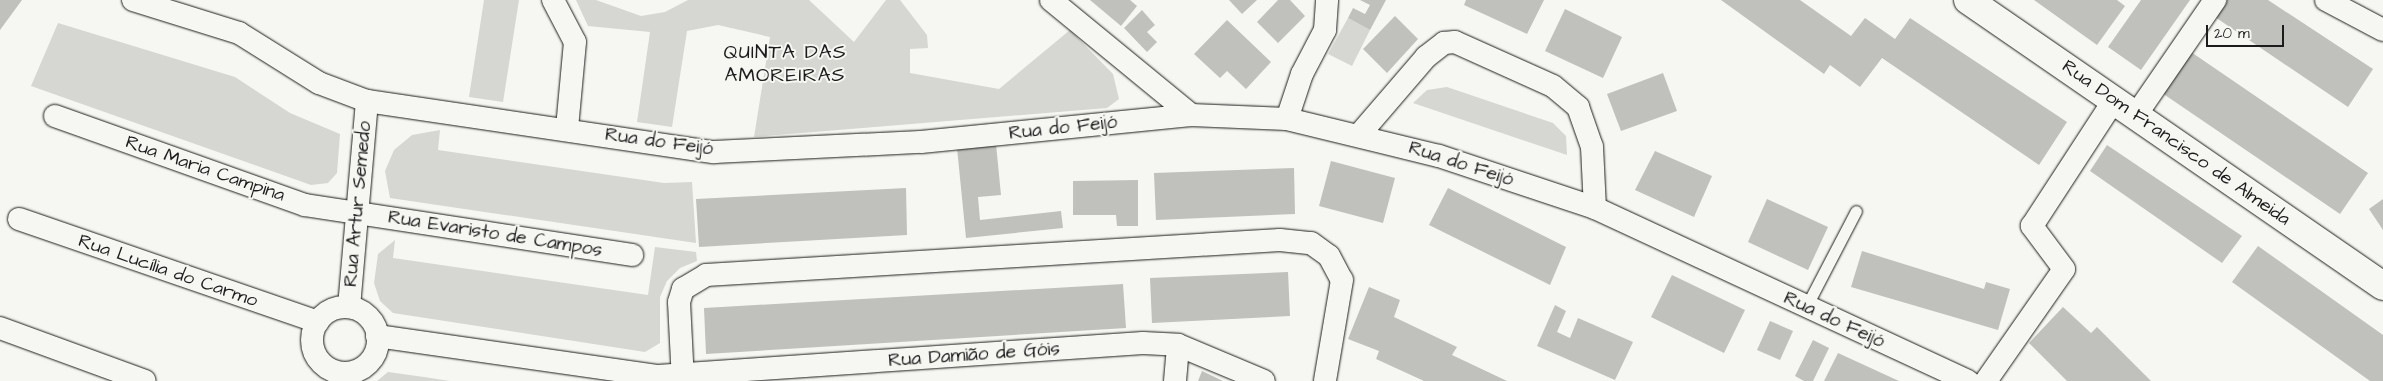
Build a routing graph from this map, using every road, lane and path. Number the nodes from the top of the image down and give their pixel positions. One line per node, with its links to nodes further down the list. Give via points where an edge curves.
1 (133, 0): 9 (street, Rua do Feijó, via 239,33 319,83)
2 (553, 0): 14 (street, via 575,42)
3 (1051, 0): 11 (street)
4 (1327, 0): 13 (street, via 1324,30 1302,74)
5 (1968, 0): 10 (main road, Rua Dom Francisco de Almeida)
6 (2215, 0): 10 (street)
7 (2326, 0): 8 (street)
8 (2383, 30)
9 (367, 101): 14 (street, Rua do Feijó); 18 (street, Rua Artur Semedo)
10 (2125, 108): 21 (main road, Rua Dom Francisco de Almeida); 35 (street, via 2032,226 2064,269)
11 (1191, 115): 13 (street, Rua do Feijó); 14 (street, Rua do Feijó, via 921,142 714,152)
12 (55, 116): 18 (street, Rua Maria Campina, via 305,205)
13 (1287, 119): 15 (street, Rua do Feijó)
14 (567, 129)
15 (1359, 135): 16 (street, Rua do Feijó, via 1439,156); 16 (street, via 1426,56 1444,43 1455,42 1553,86 1578,107 1592,147)
16 (1595, 208): 23 (street, Rua do Feijó)
17 (1856, 211): 23 (lane)
18 (357, 213): 20 (street, Rua Evaristo de Campos); 22 (street, Rua Artur Semedo)
19 (19, 219): 24 (street, Rua Lucília do Carmo)
20 (632, 255)
21 (2383, 286)
22 (349, 307): 24 (street, via 335,308); 26 (street, via 368,317)
23 (1806, 307): 34 (street, Rua do Feijó)
24 (318, 322): 28 (street, via 312,343)
25 (0, 328): 30 (street)
26 (378, 336): 28 (street, via 372,357 362,368); 29 (street)
27 (1178, 345): 29 (street, Rua Damião de Góis, via 1143,343); 31 (street); 32 (street, Rua Damião de Góis)
28 (322, 374)
29 (683, 378): 33 (street, via 679,302 683,289 706,275 1280,240 1311,243 1329,256 1342,280)
30 (145, 381)
31 (1174, 381)
32 (1264, 381)
33 (1325, 381)
34 (1968, 381)
35 (1986, 381)

